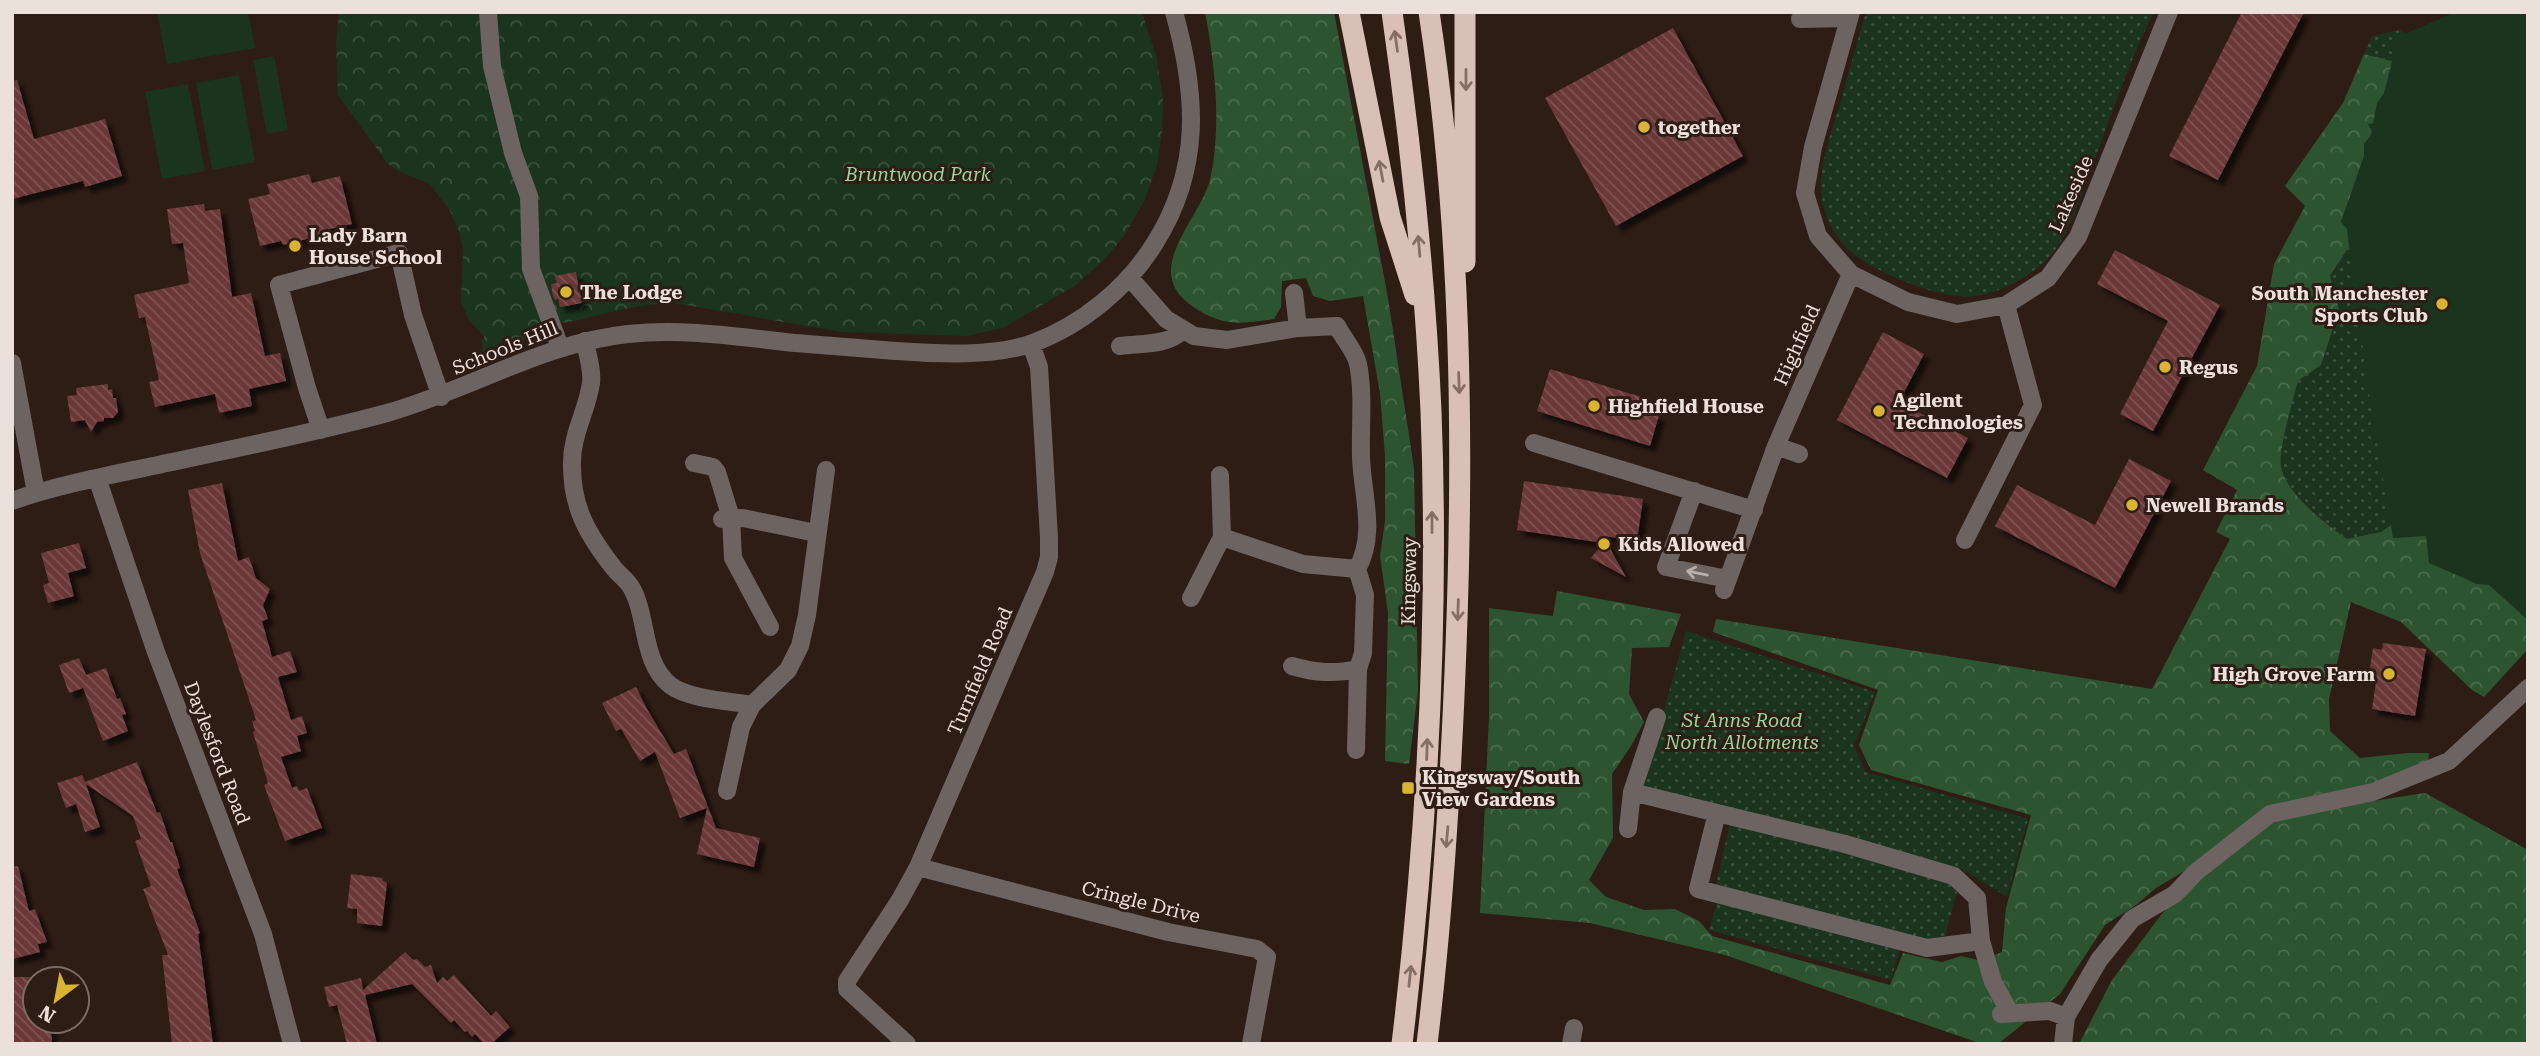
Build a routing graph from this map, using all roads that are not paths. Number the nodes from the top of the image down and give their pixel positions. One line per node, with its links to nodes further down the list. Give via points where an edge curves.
1 (488, 12): 21 (street, via 492,66 513,153 529,196 531,269)
2 (1174, 12): 11 (street, Schools Hill, via 1192,101 1186,170 1163,230)
3 (1349, 12): 15 (highway, one-way to 3, via 1390,218)
4 (1392, 12): 15 (highway, Kingsway, one-way to 4, via 1407,118)
5 (1429, 12): 17 (highway)
6 (1465, 12): 17 (highway, one-way to 17, via 1466,210)
7 (2169, 12): 13 (street, Lakeside, via 2078,237 2048,278)
8 (1850, 15): 9 (street); 10 (street, Lakeside, via 1804,193 1818,236)
9 (1800, 19)
10 (1851, 274): 13 (street, Lakeside, via 1908,302 1956,314); 26 (street, Highfield)
11 (1129, 277): 16 (street); 19 (street, Schools Hill, via 1082,318)
12 (1294, 293): 14 (street)
13 (2006, 305): 39 (street, via 2033,405)
14 (1298, 328): 16 (street, via 1227,340); 40 (street, via 1337,326 1358,362 1367,521 1365,554)
15 (1426, 330): 59 (highway, Kingsway, one-way to 15, via 1422,846 1430,678 1433,518)
16 (1182, 331): 20 (street, via 1164,342)
17 (1457, 334): 60 (highway, one-way to 60, via 1461,520 1455,685 1449,812)
18 (585, 341): 19 (street, Schools Hill, via 693,331 923,353 972,354); 21 (street, Schools Hill); 46 (street, via 592,381 575,434 572,464 574,498 583,523 631,587 651,654 670,685)
19 (1031, 344): 53 (street, Turnfield Road, via 1039,367 1049,557)
20 (1120, 346)
21 (560, 347): 23 (street, Schools Hill)
22 (12, 363): 33 (street)
23 (441, 397): 24 (street, Schools Hill); 24 (street, via 413,316 399,253 279,285)
24 (321, 430): 31 (street, Schools Hill)
25 (1534, 443): 32 (street)
26 (1776, 446): 27 (street); 35 (street, Highfield)
27 (1799, 454)
28 (694, 463): 36 (street, via 713,467)
29 (826, 470): 37 (street)
30 (1220, 475): 38 (street)
31 (97, 478): 33 (street, Schools Hill); 56 (street, Daylesford Road, via 156,652 263,934)
32 (1695, 491): 35 (street); 35 (street, Highfield, one-way to 32, via 1726,585 1666,567)
33 (36, 493): 34 (street, Schools Hill)
34 (12, 501)
35 (1754, 510)
36 (727, 518): 37 (street); 42 (street, via 733,558)
37 (816, 533): 46 (street, via 800,646 788,670)
38 (1222, 537): 40 (street, via 1303,564); 41 (street)
39 (1965, 540)
40 (1357, 569): 44 (street, via 1365,595)
41 (1191, 598)
42 (770, 627)
43 (1292, 666): 44 (street, via 1313,672)
44 (1358, 669): 48 (street)
45 (2528, 688): 55 (street, via 2449,761 2373,792 2270,814 2175,894 2132,919 2099,960)
46 (752, 705): 49 (street, via 741,727)
47 (1657, 718): 50 (street)
48 (1356, 750)
49 (727, 791)
50 (1632, 792): 51 (street); 52 (street)
51 (1717, 813): 54 (street, via 1954,876 1977,898); 54 (street, via 1698,889 1927,948)
52 (1628, 829)
53 (918, 867): 57 (street, Turnfield Road, via 847,981 847,989); 58 (street, Cringle Drive, via 1168,932 1257,948 1267,957)
54 (1981, 941): 55 (street, via 2005,1014 2049,1011)
55 (2066, 1017): 61 (street)
56 (292, 1044)
57 (907, 1044)
58 (1251, 1044)
59 (1402, 1044)
60 (1427, 1044)
61 (2063, 1044)

